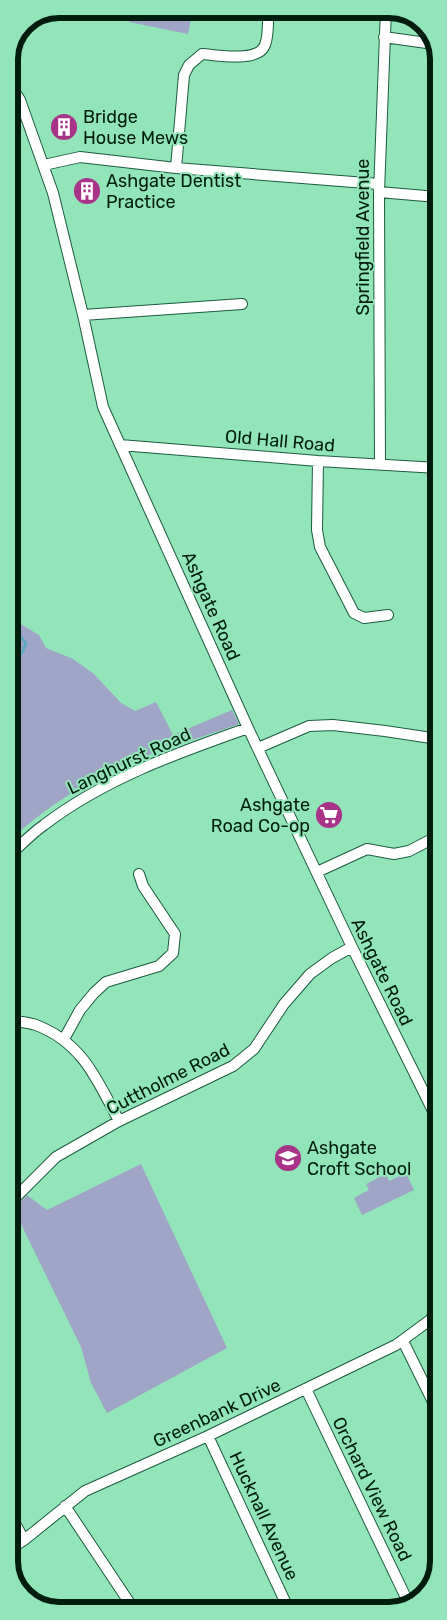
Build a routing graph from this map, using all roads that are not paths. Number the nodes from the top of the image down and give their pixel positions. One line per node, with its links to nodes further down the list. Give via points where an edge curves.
1 (267, 18): 7 (street, via 266,43 261,52 248,56 202,54 189,65 184,75)
2 (385, 18): 3 (street, Springfield Avenue)
3 (384, 37): 4 (street); 8 (street, Springfield Avenue)
4 (426, 43)
5 (18, 97): 6 (street, Ashgate Road)
6 (44, 165): 7 (street, via 80,157); 11 (street, Ashgate Road)
7 (176, 168): 8 (street)
8 (379, 188): 9 (street); 14 (street, Springfield Avenue)
9 (430, 196)
10 (242, 304): 11 (street)
11 (83, 315): 12 (street, Ashgate Road, via 103,407)
12 (120, 445): 13 (street, Old Hall Road); 17 (street, Ashgate Road)
13 (318, 461): 14 (street, Old Hall Road); 16 (street, via 317,530 320,547 354,613 364,618)
14 (380, 465): 15 (street, Old Hall Road)
15 (430, 468)
16 (388, 615)
17 (248, 728): 19 (street, Ashgate Road); 21 (street, Langhurst Road, via 173,754 95,791 43,825)
18 (430, 738): 19 (street, via 309,726)
19 (258, 748): 22 (street, Ashgate Road)
20 (430, 840): 22 (street, via 409,851 394,854 367,850)
21 (18, 848)
22 (317, 872): 24 (street, Ashgate Road)
23 (139, 874): 26 (street, via 143,886 172,926 175,934 173,953 159,966 106,982 80,1010)
24 (352, 947): 27 (street, Ashgate Road); 28 (street, Cuttholme Road, via 310,974 284,1004 254,1049 233,1066)
25 (18, 1022): 26 (street, via 35,1025)
26 (64, 1039): 28 (street, via 84,1060)
27 (430, 1105)
28 (119, 1122): 29 (street, Cuttholme Road, via 56,1157)
29 (18, 1196)
30 (430, 1320): 31 (street, Greenbank Drive)
31 (402, 1341): 32 (street, Greenbank Drive); 33 (street)
32 (306, 1389): 34 (street, Greenbank Drive); 39 (street, Orchard View Road)
33 (430, 1396)
34 (208, 1436): 35 (street, Greenbank Drive, via 85,1491); 41 (street, Hucknall Avenue)
35 (64, 1506): 37 (street, Greenbank Drive); 40 (street)
36 (18, 1529): 37 (street)
37 (24, 1540): 38 (street, Greenbank Drive)
38 (18, 1544)
39 (406, 1598)
40 (129, 1602)
41 (285, 1602)

